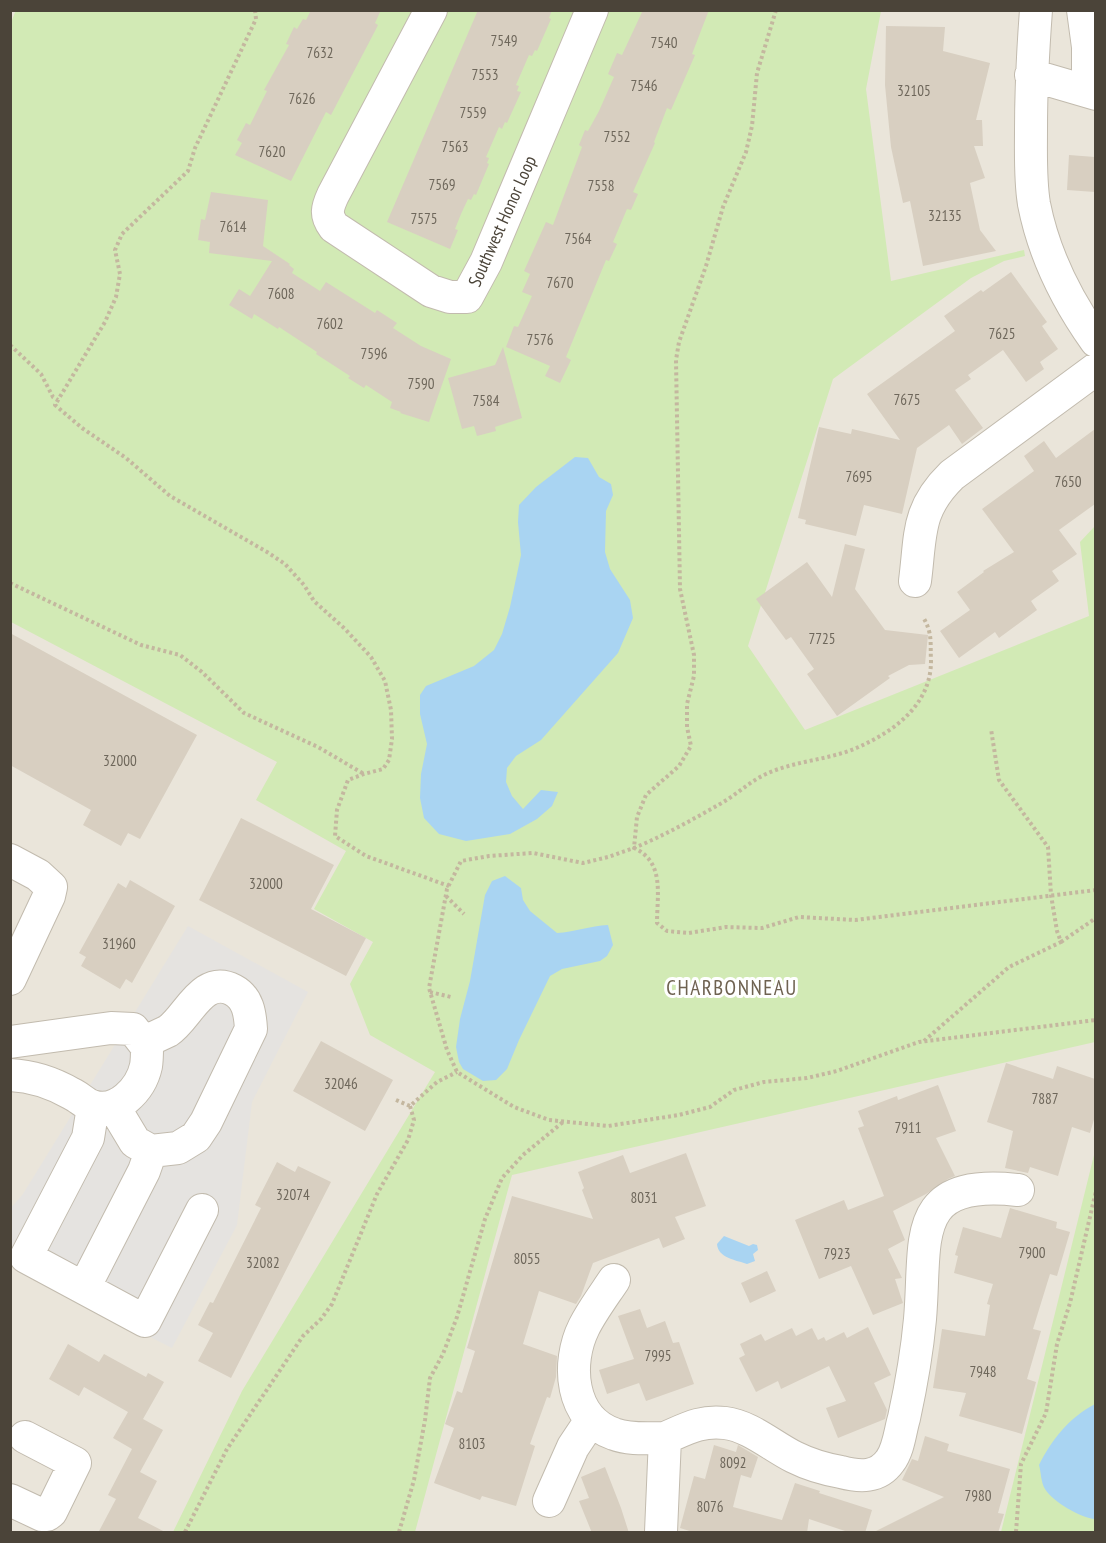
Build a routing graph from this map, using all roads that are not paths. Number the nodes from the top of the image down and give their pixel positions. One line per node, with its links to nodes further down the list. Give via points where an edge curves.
1 (431, 10): 2 (street, Southwest Honor Loop, via 327,207 328,218 334,226 431,291 467,297 486,262)
2 (592, 10)
3 (1036, 10): 5 (street)
4 (1083, 10): 6 (street)
5 (1031, 75): 6 (street); 7 (street, via 1031,163 1038,220 1058,278)
6 (1092, 92)
7 (1095, 341)
8 (1095, 369): 9 (street, via 939,487 923,518)
9 (915, 581)
10 (10, 860): 11 (street, via 51,887)
11 (10, 979)
12 (10, 1042): 13 (street, via 111,1028 133,1029)
13 (143, 1042): 15 (street, via 147,1047 146,1067 128,1097); 16 (street, via 170,1030 198,998 216,986 230,988 242,996 250,1012 247,1040 196,1137 178,1148)
14 (10, 1075): 15 (street, via 50,1083)
15 (104, 1107): 16 (street, via 135,1142); 20 (street, via 26,1257)
16 (150, 1151): 20 (street, via 144,1171)
17 (1018, 1190): 23 (street, via 970,1190 950,1198 935,1211 923,1246 920,1320 910,1392 897,1445 890,1461 877,1473 859,1476 814,1466 750,1431 727,1423 702,1422)
18 (202, 1210): 20 (street, via 145,1321)
19 (614, 1280): 21 (street, via 584,1326 574,1362 579,1401)
20 (84, 1288)
21 (591, 1420): 23 (street, via 614,1434); 25 (street, via 573,1448)
22 (26, 1437): 24 (street, via 75,1463 47,1515)
23 (665, 1438): 26 (street)
24 (10, 1500)
25 (549, 1501)
26 (661, 1533)

